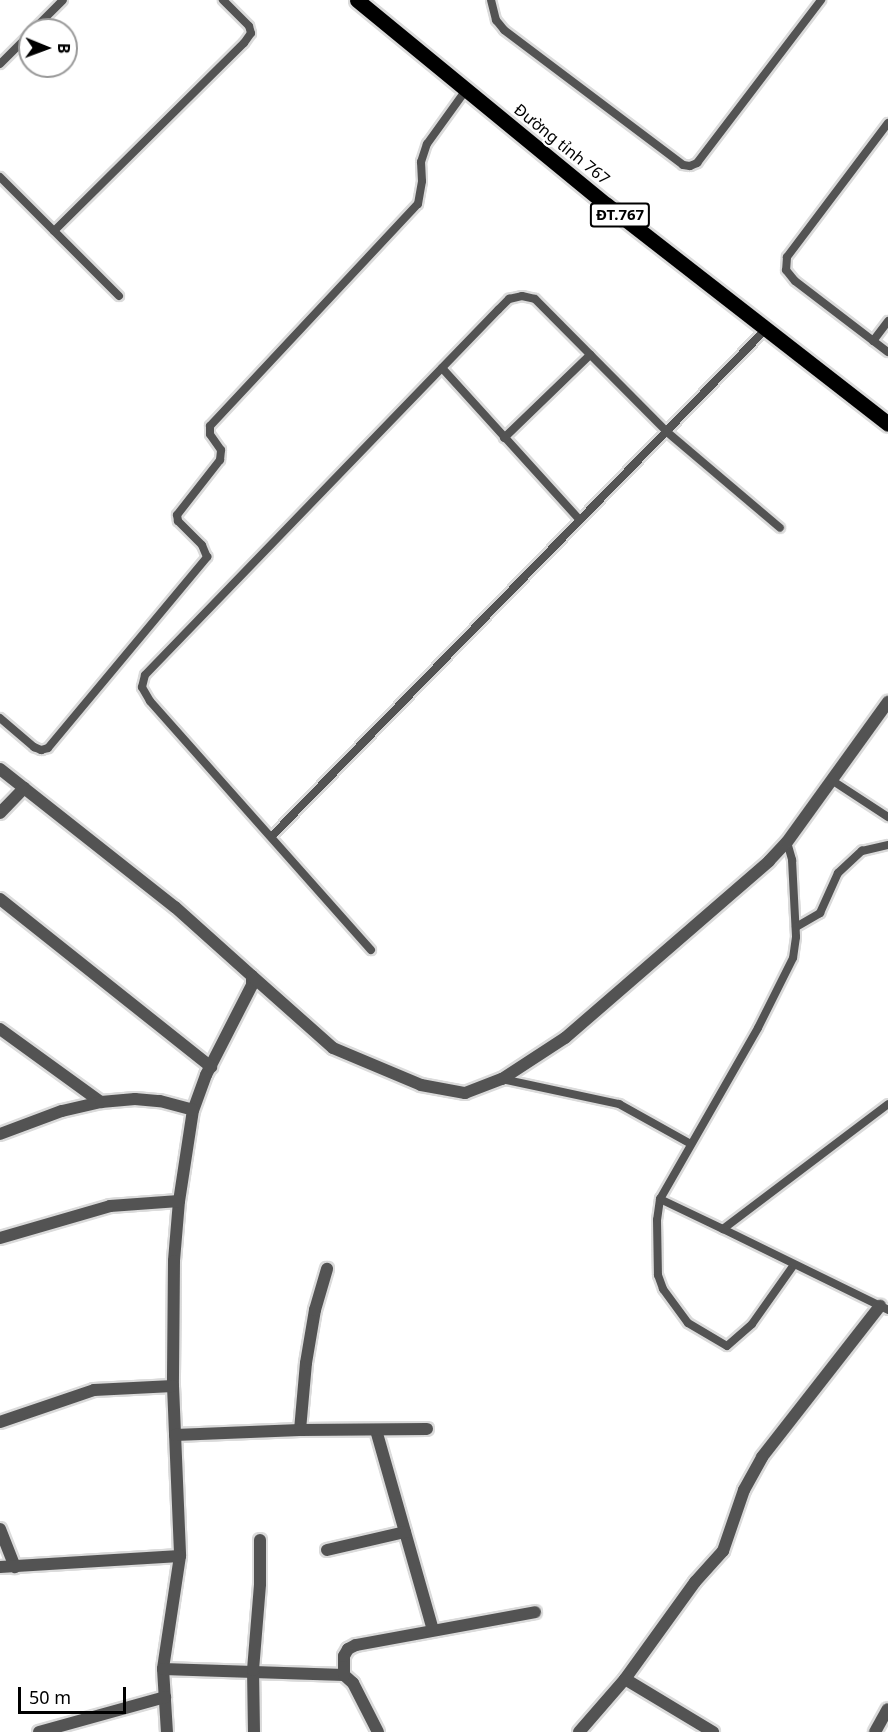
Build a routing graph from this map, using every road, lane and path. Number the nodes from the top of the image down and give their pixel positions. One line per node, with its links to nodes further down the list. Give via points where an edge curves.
1 (63, 0): 6 (lane)
2 (223, 0): 12 (lane, via 249,26 244,44)
3 (357, 0): 9 (main road, Đường tỉnh 767 / ĐT.767)
4 (491, 0): 5 (lane, via 496,20 504,30 683,165 690,166 697,163)
5 (821, 0)
6 (45, 18)
7 (18, 46): 8 (lane)
8 (0, 64)
9 (466, 90): 15 (main road, Đường tỉnh 767 / ĐT.767); 26 (lane, via 427,144 421,162 418,204 210,426 210,434 220,445 220,460 177,515 207,557 48,748 34,747)
10 (888, 123): 16 (lane, via 787,257 786,270)
11 (0, 177): 12 (lane)
12 (54, 231): 13 (lane)
13 (119, 296)
14 (888, 321): 16 (lane)
15 (766, 329): 20 (main road, Đường tỉnh 767 / ĐT.767); 21 (lane)
16 (873, 341): 17 (lane)
17 (888, 352)
18 (590, 355): 19 (lane, via 534,299 522,296 509,299); 21 (lane); 22 (lane)
19 (442, 368): 22 (lane); 32 (lane, via 145,675 142,687 150,701)
20 (888, 424)
21 (667, 432): 23 (lane); 24 (lane)
22 (504, 438): 23 (lane)
23 (580, 520): 32 (lane)
24 (780, 528)
25 (888, 702): 28 (street)
26 (0, 718)
27 (0, 770): 29 (street)
28 (833, 781): 31 (lane); 33 (street)
29 (24, 788): 30 (street); 38 (street, via 175,907)
30 (0, 813)
31 (888, 817)
32 (271, 837): 37 (lane)
33 (787, 842): 36 (lane, via 792,860); 41 (street, via 565,1038)
34 (888, 845): 36 (lane, via 862,851 837,873 820,912)
35 (0, 899): 40 (street)
36 (796, 927): 46 (lane, via 789,969)
37 (371, 950)
38 (252, 976): 40 (street, via 252,985); 41 (street, via 333,1048 421,1085 465,1093)
39 (0, 1029): 42 (street)
40 (211, 1067): 44 (street)
41 (502, 1079): 46 (lane, via 619,1104)
42 (101, 1102): 44 (street, via 160,1101); 45 (street, via 62,1111)
43 (888, 1104): 49 (lane)
44 (193, 1110): 48 (street)
45 (0, 1134)
46 (691, 1144): 47 (lane)
47 (660, 1199): 49 (lane); 51 (lane, via 660,1282 688,1323 727,1346 752,1324)
48 (179, 1201): 50 (street, via 110,1206); 54 (street, via 174,1261)
49 (723, 1229): 51 (lane)
50 (0, 1238)
51 (793, 1266): 53 (lane)
52 (327, 1269): 57 (street, via 306,1363)
53 (884, 1308): 72 (street, via 762,1457 744,1490 723,1551 695,1582)
54 (173, 1386): 55 (street, via 94,1390); 59 (street)
55 (0, 1422)
56 (427, 1429): 58 (street)
57 (300, 1430): 58 (street); 59 (street)
58 (376, 1430): 61 (street)
59 (175, 1435): 64 (street)
60 (0, 1529): 65 (street)
61 (405, 1532): 63 (street); 68 (street)
62 (260, 1540): 70 (street)
63 (327, 1550)
64 (180, 1556): 65 (street); 69 (street)
65 (15, 1567): 66 (street)
66 (0, 1568)
67 (535, 1612): 68 (street)
68 (433, 1630): 71 (street, via 348,1649)
69 (163, 1669): 70 (street); 73 (street)
70 (253, 1670): 71 (street); 77 (street)
71 (344, 1675): 78 (street, via 353,1683)
72 (626, 1679): 79 (street); 80 (street)
73 (165, 1697): 75 (street); 76 (street)
74 (888, 1709): 81 (street)
75 (39, 1732)
76 (166, 1732)
77 (254, 1732)
78 (378, 1732)
79 (579, 1732)
80 (713, 1732)
81 (875, 1732)

